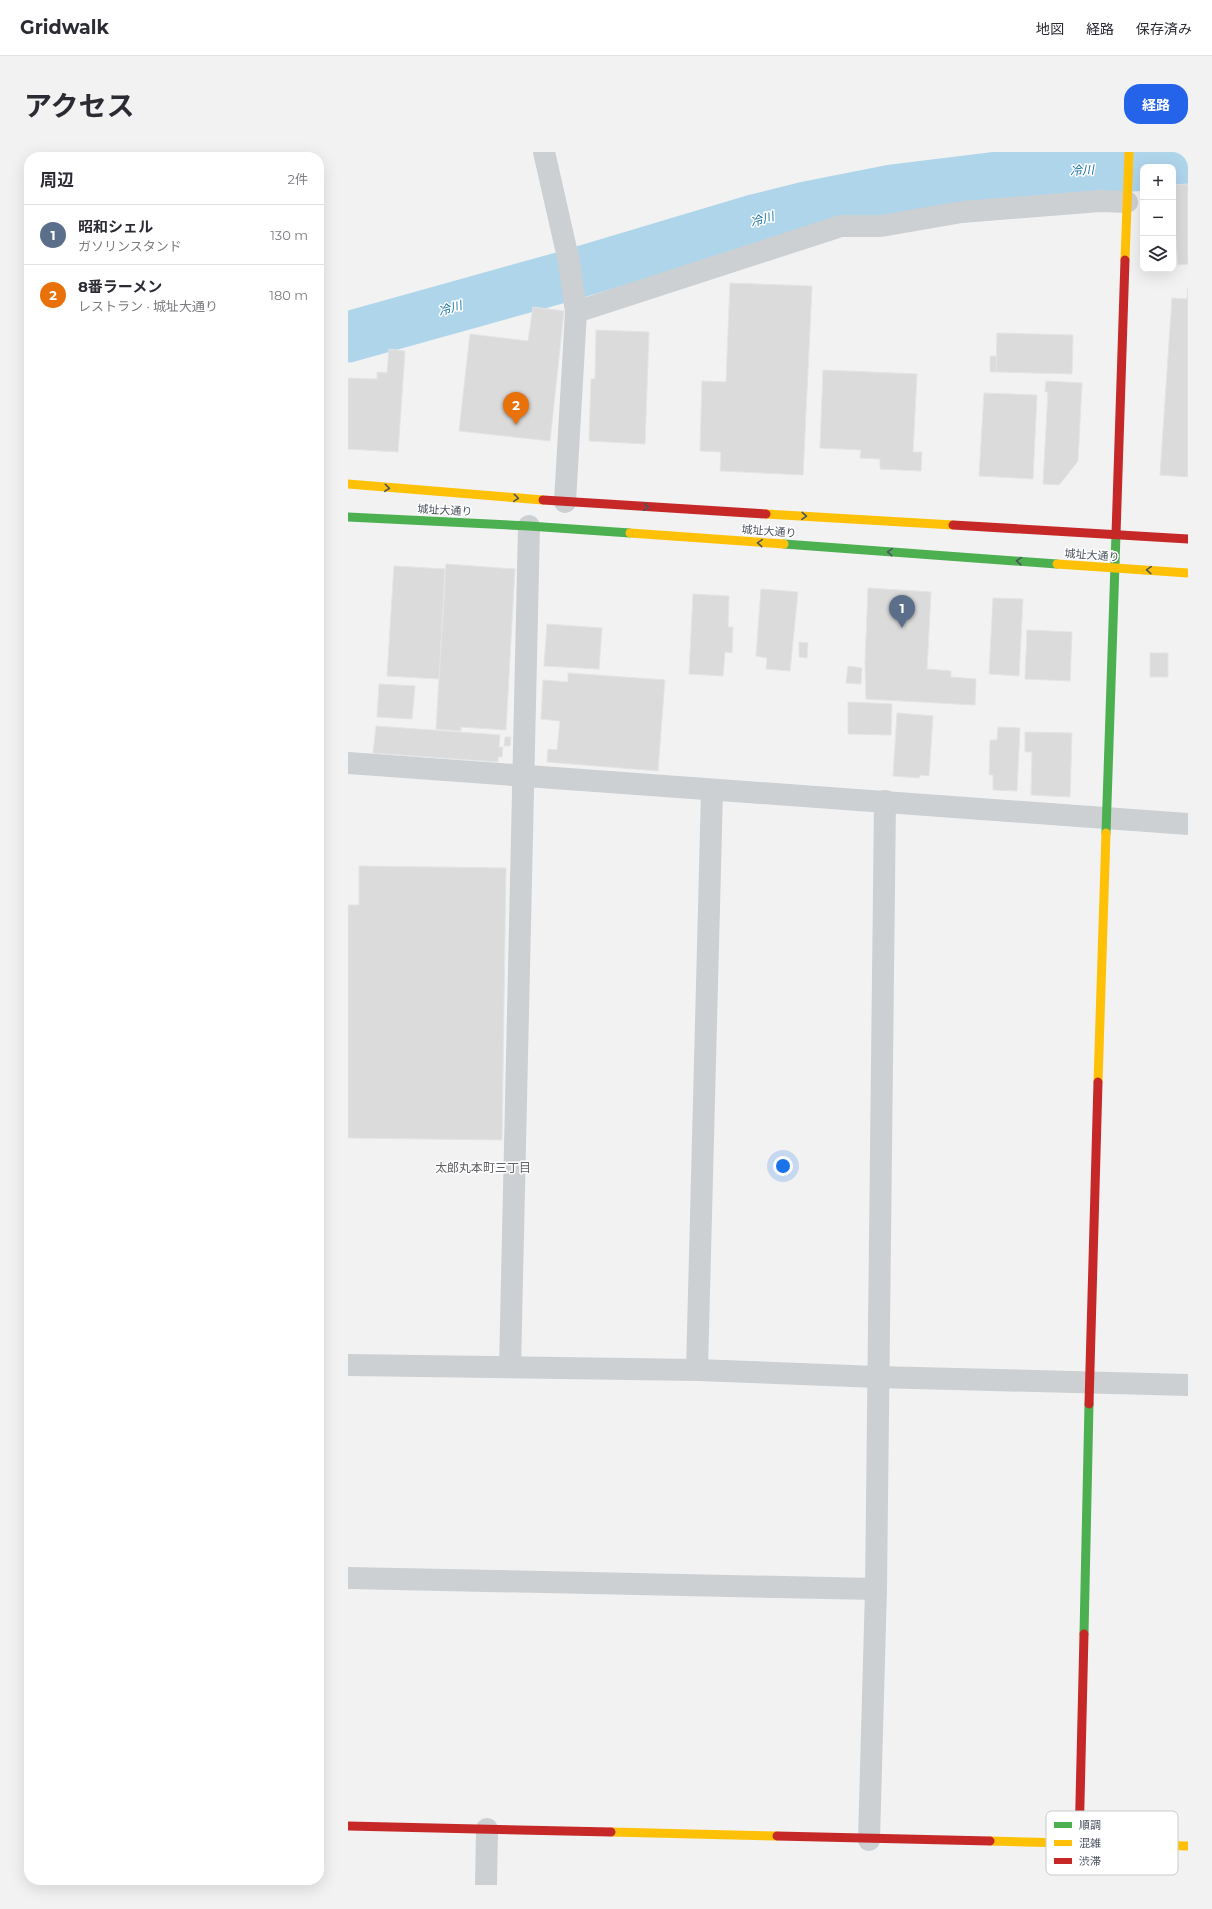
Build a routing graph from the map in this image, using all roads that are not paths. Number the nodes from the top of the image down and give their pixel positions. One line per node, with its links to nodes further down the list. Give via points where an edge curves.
1 (544, 152): 4 (street, via 569,262)
2 (1129, 152): 3 (main road)
3 (1128, 192): 4 (street, via 1100,201 962,212 881,226 841,226); 9 (main road)
4 (576, 312): 6 (street)
5 (348, 484): 6 (main road, 城址大通り, one-way to 6)
6 (565, 502): 9 (main road, 城址大通り, one-way to 9)
7 (348, 517): 8 (main road, 城址大通り)
8 (529, 526): 11 (main road, 城址大通り, one-way to 8); 14 (street)
9 (1115, 535): 10 (main road, 城址大通り); 11 (main road)
10 (1188, 539)
11 (1114, 568): 12 (main road, 城址大通り, one-way to 11); 17 (main road)
12 (1188, 573)
13 (348, 763): 14 (street)
14 (524, 775): 15 (street); 20 (street)
15 (712, 791): 16 (street); 21 (street)
16 (885, 801): 17 (street); 22 (street)
17 (1106, 818): 18 (street); 23 (main road)
18 (1188, 824)
19 (348, 1365): 20 (street)
20 (510, 1367): 21 (street)
21 (697, 1370): 22 (street)
22 (877, 1377): 23 (street); 26 (street)
23 (1089, 1382): 24 (street); 27 (main road)
24 (1188, 1385)
25 (348, 1578): 26 (street)
26 (876, 1589): 30 (street)
27 (1080, 1811)
28 (348, 1826): 29 (main road)
29 (487, 1829): 30 (main road); 34 (street)
30 (869, 1840): 31 (main road)
31 (1046, 1843)
32 (1178, 1846): 33 (main road)
33 (1188, 1846)
34 (486, 1885)

